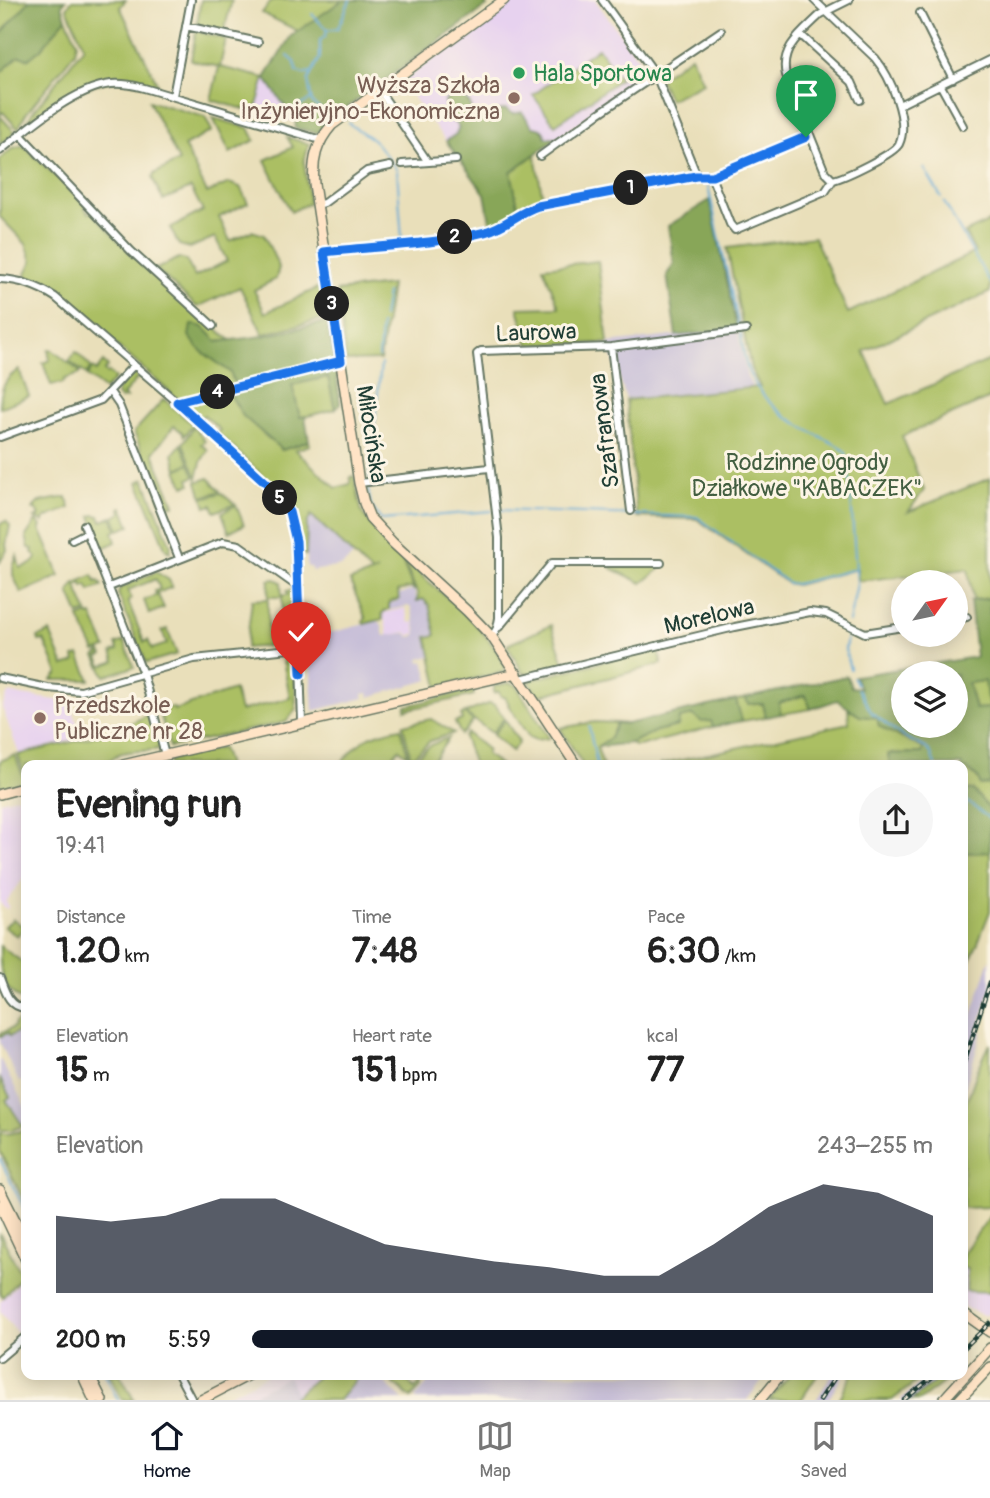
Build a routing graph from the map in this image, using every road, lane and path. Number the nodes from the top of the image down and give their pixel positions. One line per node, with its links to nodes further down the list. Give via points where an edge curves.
1 (191, 0): 8 (street)
2 (504, 0): 16 (street)
3 (603, 0): 13 (street)
4 (814, 0): 6 (street)
5 (849, 0): 6 (street)
6 (825, 11): 10 (street); 19 (street, via 878,62)
7 (919, 13): 14 (street)
8 (186, 26): 11 (street); 17 (street)
9 (721, 31): 13 (street)
10 (801, 35): 18 (street, via 852,82); 22 (street, via 787,51 784,69)
11 (258, 42)
12 (990, 60): 14 (street)
13 (656, 75): 25 (street); 30 (street)
14 (953, 79): 15 (street)
15 (941, 86): 19 (street); 20 (street)
16 (379, 90): 23 (street, via 332,125); 27 (street)
17 (173, 96): 21 (street, via 132,85 101,86 35,121); 23 (street)
18 (860, 100)
19 (900, 105): 32 (street, via 898,146)
20 (963, 125)
21 (20, 135): 24 (street); 36 (street, via 141,260)
22 (810, 135): 31 (street); 32 (street)
23 (321, 140): 33 (street, Miłocińska, via 313,164)
24 (0, 151)
25 (540, 156)
26 (456, 160): 27 (street)
27 (428, 162): 28 (street)
28 (402, 164)
29 (390, 166): 33 (street, via 367,171)
30 (696, 176): 31 (street); 34 (street, via 530,208 496,229 475,234)
31 (712, 176): 32 (street, via 735,230 825,192)
32 (833, 180)
33 (317, 205): 34 (street, Miłocińska)
34 (324, 252): 39 (street, Miłocińska)
35 (0, 279): 40 (street, via 21,281 55,297)
36 (213, 326)
37 (746, 330): 38 (street, Laurowa)
38 (611, 347): 44 (street, Laurowa, via 477,354); 46 (street, Szafranowa)
39 (341, 361): 42 (street); 45 (street, Miłocińska)
40 (134, 365): 41 (street); 42 (street)
41 (110, 392): 43 (street, via 96,402); 50 (street)
42 (177, 402): 53 (street, via 281,499 294,524)
43 (0, 437)
44 (489, 468): 45 (street); 54 (street, Laurowa, via 499,538)
45 (359, 483): 56 (street, Miłocińska, via 367,510 381,531)
46 (631, 511)
47 (84, 525): 52 (street)
48 (82, 536): 49 (street)
49 (72, 540)
50 (179, 558): 52 (street); 53 (street, via 230,542)
51 (661, 563): 54 (street, via 552,563)
52 (109, 587): 58 (street)
53 (298, 587): 57 (street)
54 (498, 628): 56 (street)
55 (891, 629): 59 (street, Morelowa, via 865,633 826,614 810,612)
56 (492, 637): 59 (street, Miłocińska)
57 (299, 648): 58 (street, via 194,659); 61 (street)
58 (143, 674): 60 (street, via 81,691); 62 (street)
59 (519, 676): 61 (street); 64 (street, Miłocińska)
60 (0, 678)
61 (302, 723): 62 (street)
62 (165, 755): 63 (street)
63 (144, 760)
64 (573, 760)
65 (21, 788): 66 (street)
66 (0, 794)
67 (0, 978): 68 (street, via 12,1003)
68 (21, 1008)
69 (0, 1190): 71 (street)
70 (0, 1205): 72 (street)
71 (21, 1232)
72 (21, 1249)
73 (968, 1316): 74 (street)
74 (990, 1332)
75 (21, 1340): 77 (street)
76 (990, 1348): 79 (street)
77 (0, 1358)
78 (990, 1367): 92 (street)
79 (968, 1372)
80 (85, 1380): 86 (street)
81 (92, 1380): 87 (street)
82 (181, 1380): 88 (street)
83 (239, 1380): 89 (street)
84 (776, 1380): 90 (street)
85 (961, 1380): 91 (street)
86 (94, 1400)
87 (102, 1400)
88 (192, 1400)
89 (201, 1400)
90 (760, 1400)
91 (943, 1400)
92 (959, 1400)

